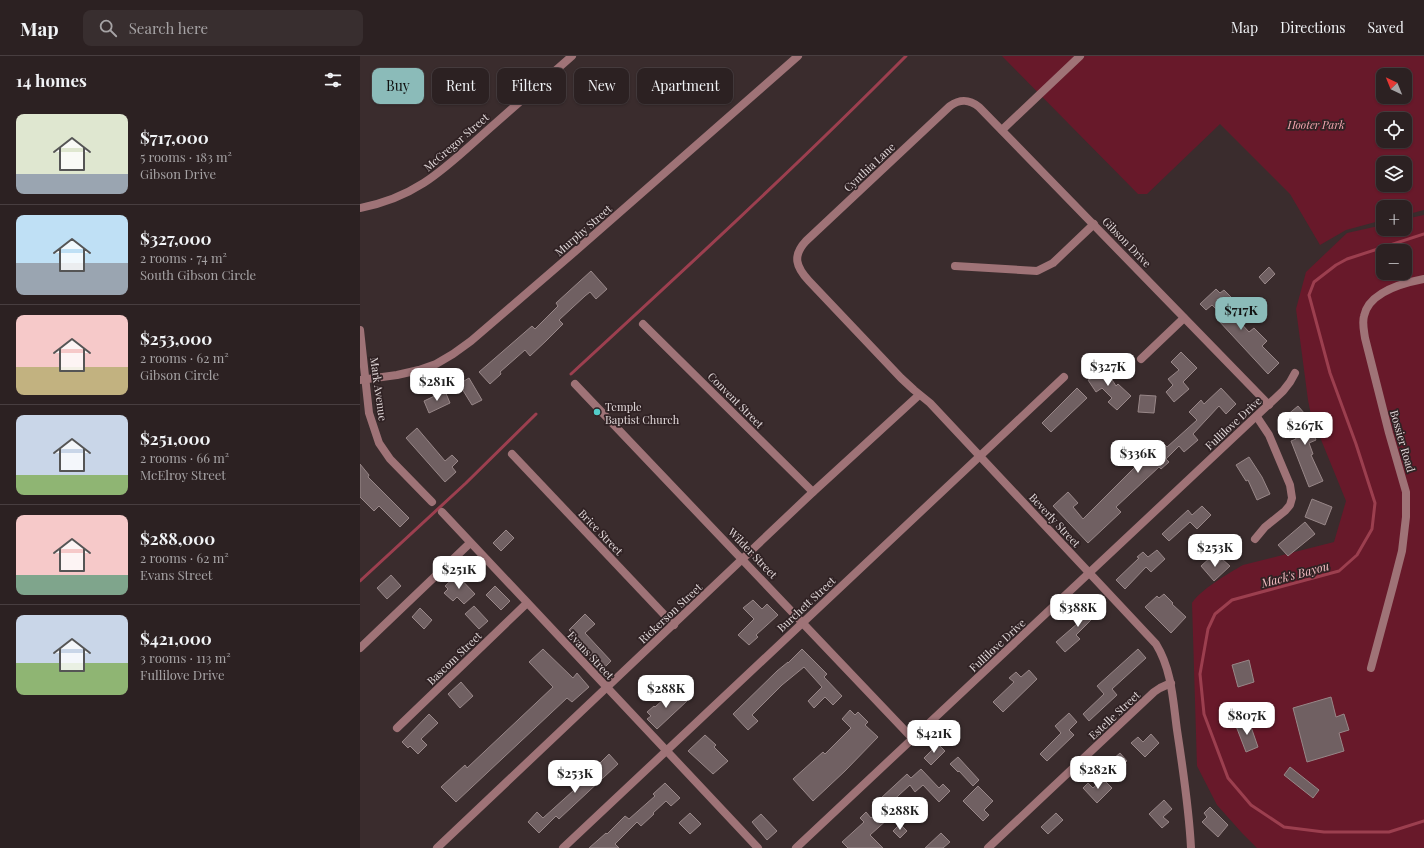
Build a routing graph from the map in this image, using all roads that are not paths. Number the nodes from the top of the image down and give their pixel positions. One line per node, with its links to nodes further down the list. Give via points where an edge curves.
1 (572, 56): 6 (street, McGregor Street, via 425,183 407,194)
2 (798, 56): 17 (street, Murphy Street, via 471,341 436,364 397,375)
3 (1080, 56): 5 (street)
4 (965, 101): 5 (street, Gibson Drive, via 979,107); 8 (street, Cynthia Lane, via 950,106 806,241 800,248)
5 (1002, 130): 7 (street, Gibson Drive)
6 (360, 208)
7 (1094, 224): 9 (street, via 1053,263 1037,271); 11 (street, Gibson Drive)
8 (797, 260): 19 (street, Beverly Street, via 804,276)
9 (955, 266)
10 (1424, 280): 35 (street, Bossier Road, via 1391,288 1371,303 1364,317 1364,338 1406,492 1402,551)
11 (1184, 318): 14 (street); 20 (street, Gibson Drive)
12 (644, 324): 24 (street, Convent Street)
13 (360, 330): 17 (street, Mark Avenue)
14 (1141, 359)
15 (1295, 373): 20 (street, Fullilove Drive, via 1288,386)
16 (1064, 377): 23 (street, Burchett Street)
17 (363, 380): 25 (street, Mark Avenue, via 369,413 379,443 390,459)
18 (575, 384): 29 (street, Wilder Street)
19 (919, 395): 23 (street, Beverly Street, via 930,403); 24 (street, Rickerson Street)
20 (1269, 405): 21 (street, Fullilove Drive)
21 (1256, 417): 27 (street, via 1269,435 1290,485 1292,498 1285,511); 30 (street, Fullilove Drive)
22 (512, 454): 33 (street, Brice Street)
23 (980, 456): 30 (street, Beverly Street); 32 (street, Burchett Street)
24 (813, 492): 29 (street, Rickerson Street)
25 (432, 502)
26 (442, 512): 28 (street, Evans Street)
27 (1255, 539)
28 (470, 543): 31 (street, Evans Street); 34 (street)
29 (743, 560): 32 (street, Wilder Street); 33 (street, Rickerson Street)
30 (1090, 573): 36 (street, Beverly Street, via 1156,644); 39 (street, Fullilove Drive)
31 (527, 603): 37 (street, Evans Street); 38 (street, Bascom Street)
32 (803, 622): 39 (street, Wilder Street); 40 (street, Burchett Street)
33 (674, 625): 37 (street, Rickerson Street)
34 (360, 648)
35 (1371, 668)
36 (1171, 683): 45 (street, Estelle Street, via 1154,692); 46 (street, Beverly Street, via 1185,780)
37 (606, 688): 40 (street, Evans Street); 41 (street, Rickerson Street)
38 (397, 728)
39 (913, 738): 44 (street, Fullilove Drive)
40 (666, 750): 42 (street, Burchett Street); 43 (street, Evans Street)
41 (437, 848)
42 (562, 848)
43 (758, 848)
44 (796, 848)
45 (988, 848)
46 (1190, 848)

